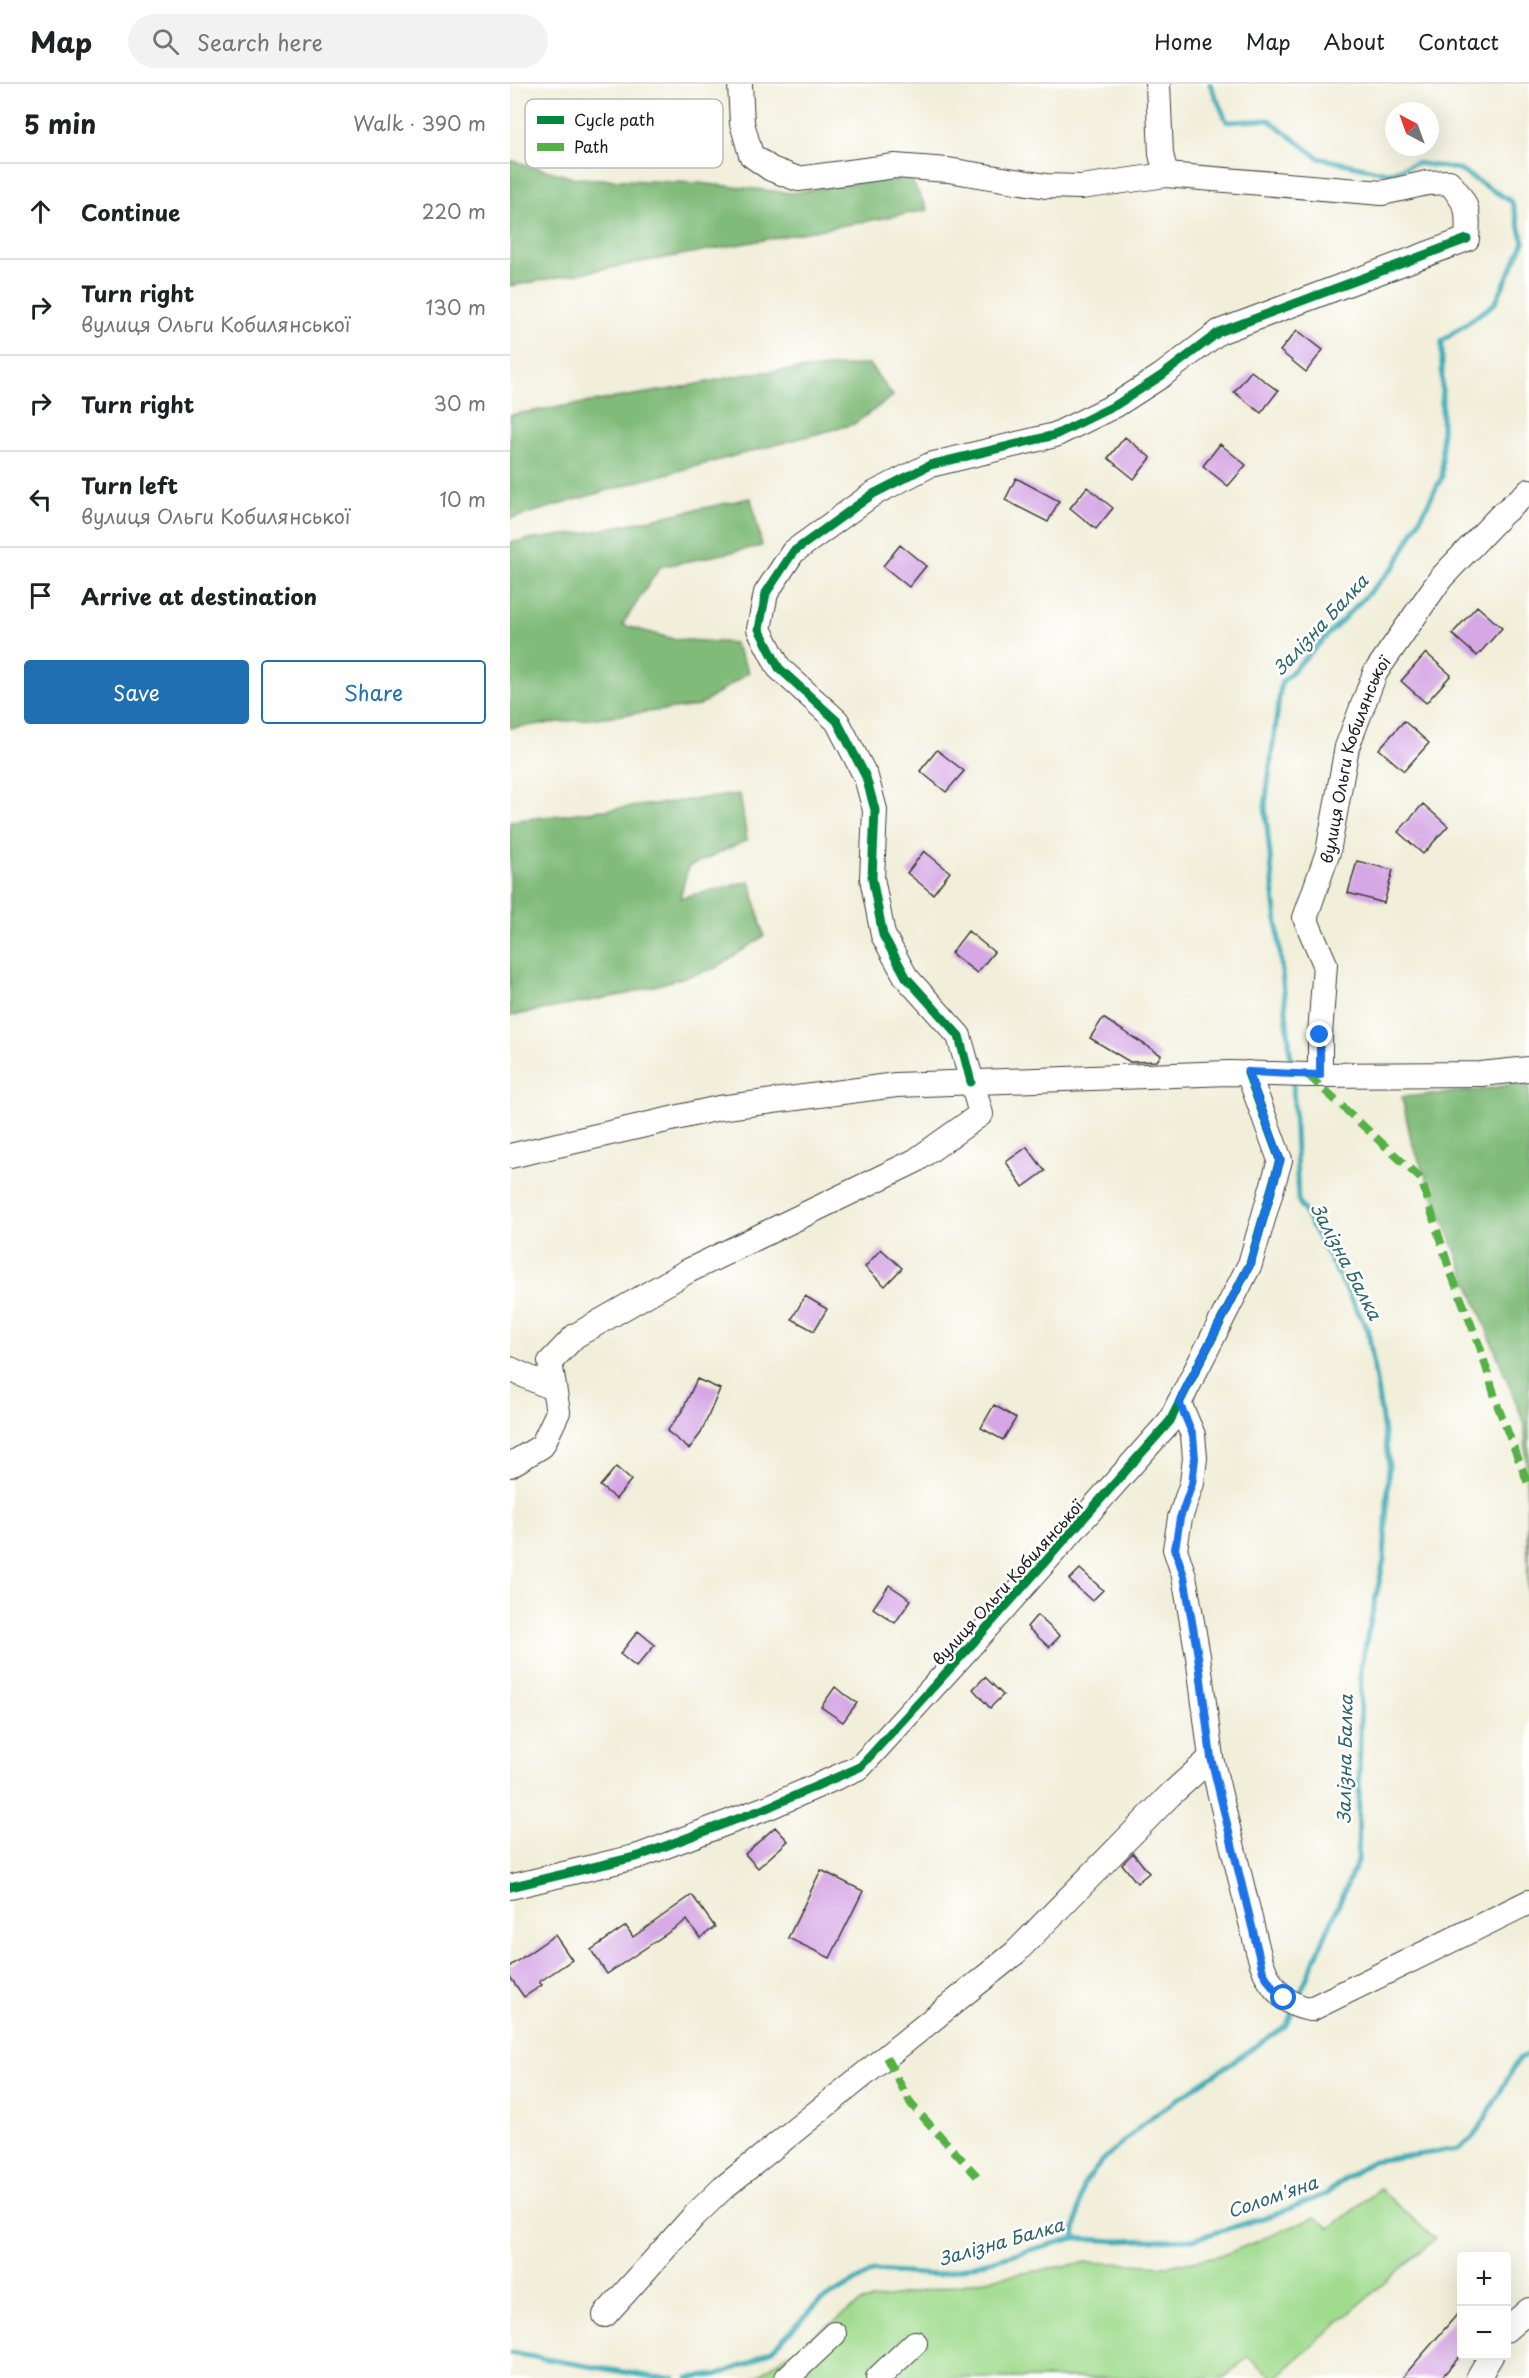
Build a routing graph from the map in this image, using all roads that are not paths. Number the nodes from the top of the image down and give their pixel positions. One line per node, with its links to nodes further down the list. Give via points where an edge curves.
1 (740, 84): 3 (street, via 742,123 751,155 771,169 798,179 895,166 1046,186 1081,187)
2 (1158, 84): 3 (street, via 1161,154)
3 (1166, 175): 8 (street, via 1382,193 1449,182 1462,198 1468,215 1467,239 1219,332 1116,405 1055,435 930,465 911,474 873,494 793,552 766,593 759,629 779,668 837,721 866,777 875,810 872,878 883,935 906,977 958,1036)
4 (1529, 491): 7 (street, вулиця Ольги Кобилянської, via 1441,578 1375,673 1347,747 1328,852 1305,918 1325,964)
5 (1529, 1069): 7 (street, via 1481,1074)
6 (1250, 1072): 7 (street); 8 (street); 12 (street, вулиця Ольги Кобилянської, via 1280,1160 1250,1264)
7 (1313, 1075)
8 (971, 1082): 9 (street, via 896,1085 719,1108); 11 (street, via 981,1114 915,1161 688,1271 575,1336 550,1362)
9 (510, 1156)
10 (510, 1369): 11 (street)
11 (554, 1389): 13 (street, via 558,1412 542,1446)
12 (1179, 1402): 14 (street, via 1193,1435 1195,1458 1175,1549 1184,1576 1198,1656); 15 (street, вулиця Ольги Кобилянської, via 1170,1421 860,1767 769,1807 639,1856)
13 (510, 1465)
14 (1211, 1758): 16 (street, via 1263,1972 1284,1998 1307,2009); 18 (street, via 1015,1953 723,2188)
15 (510, 1887)
16 (1529, 1902)
17 (1529, 2310): 19 (street)
18 (605, 2315)
19 (1511, 2326)
20 (834, 2334): 23 (street)
21 (915, 2343): 24 (street)
22 (1488, 2360): 25 (street)
23 (787, 2378)
24 (878, 2378)
25 (1478, 2378)

